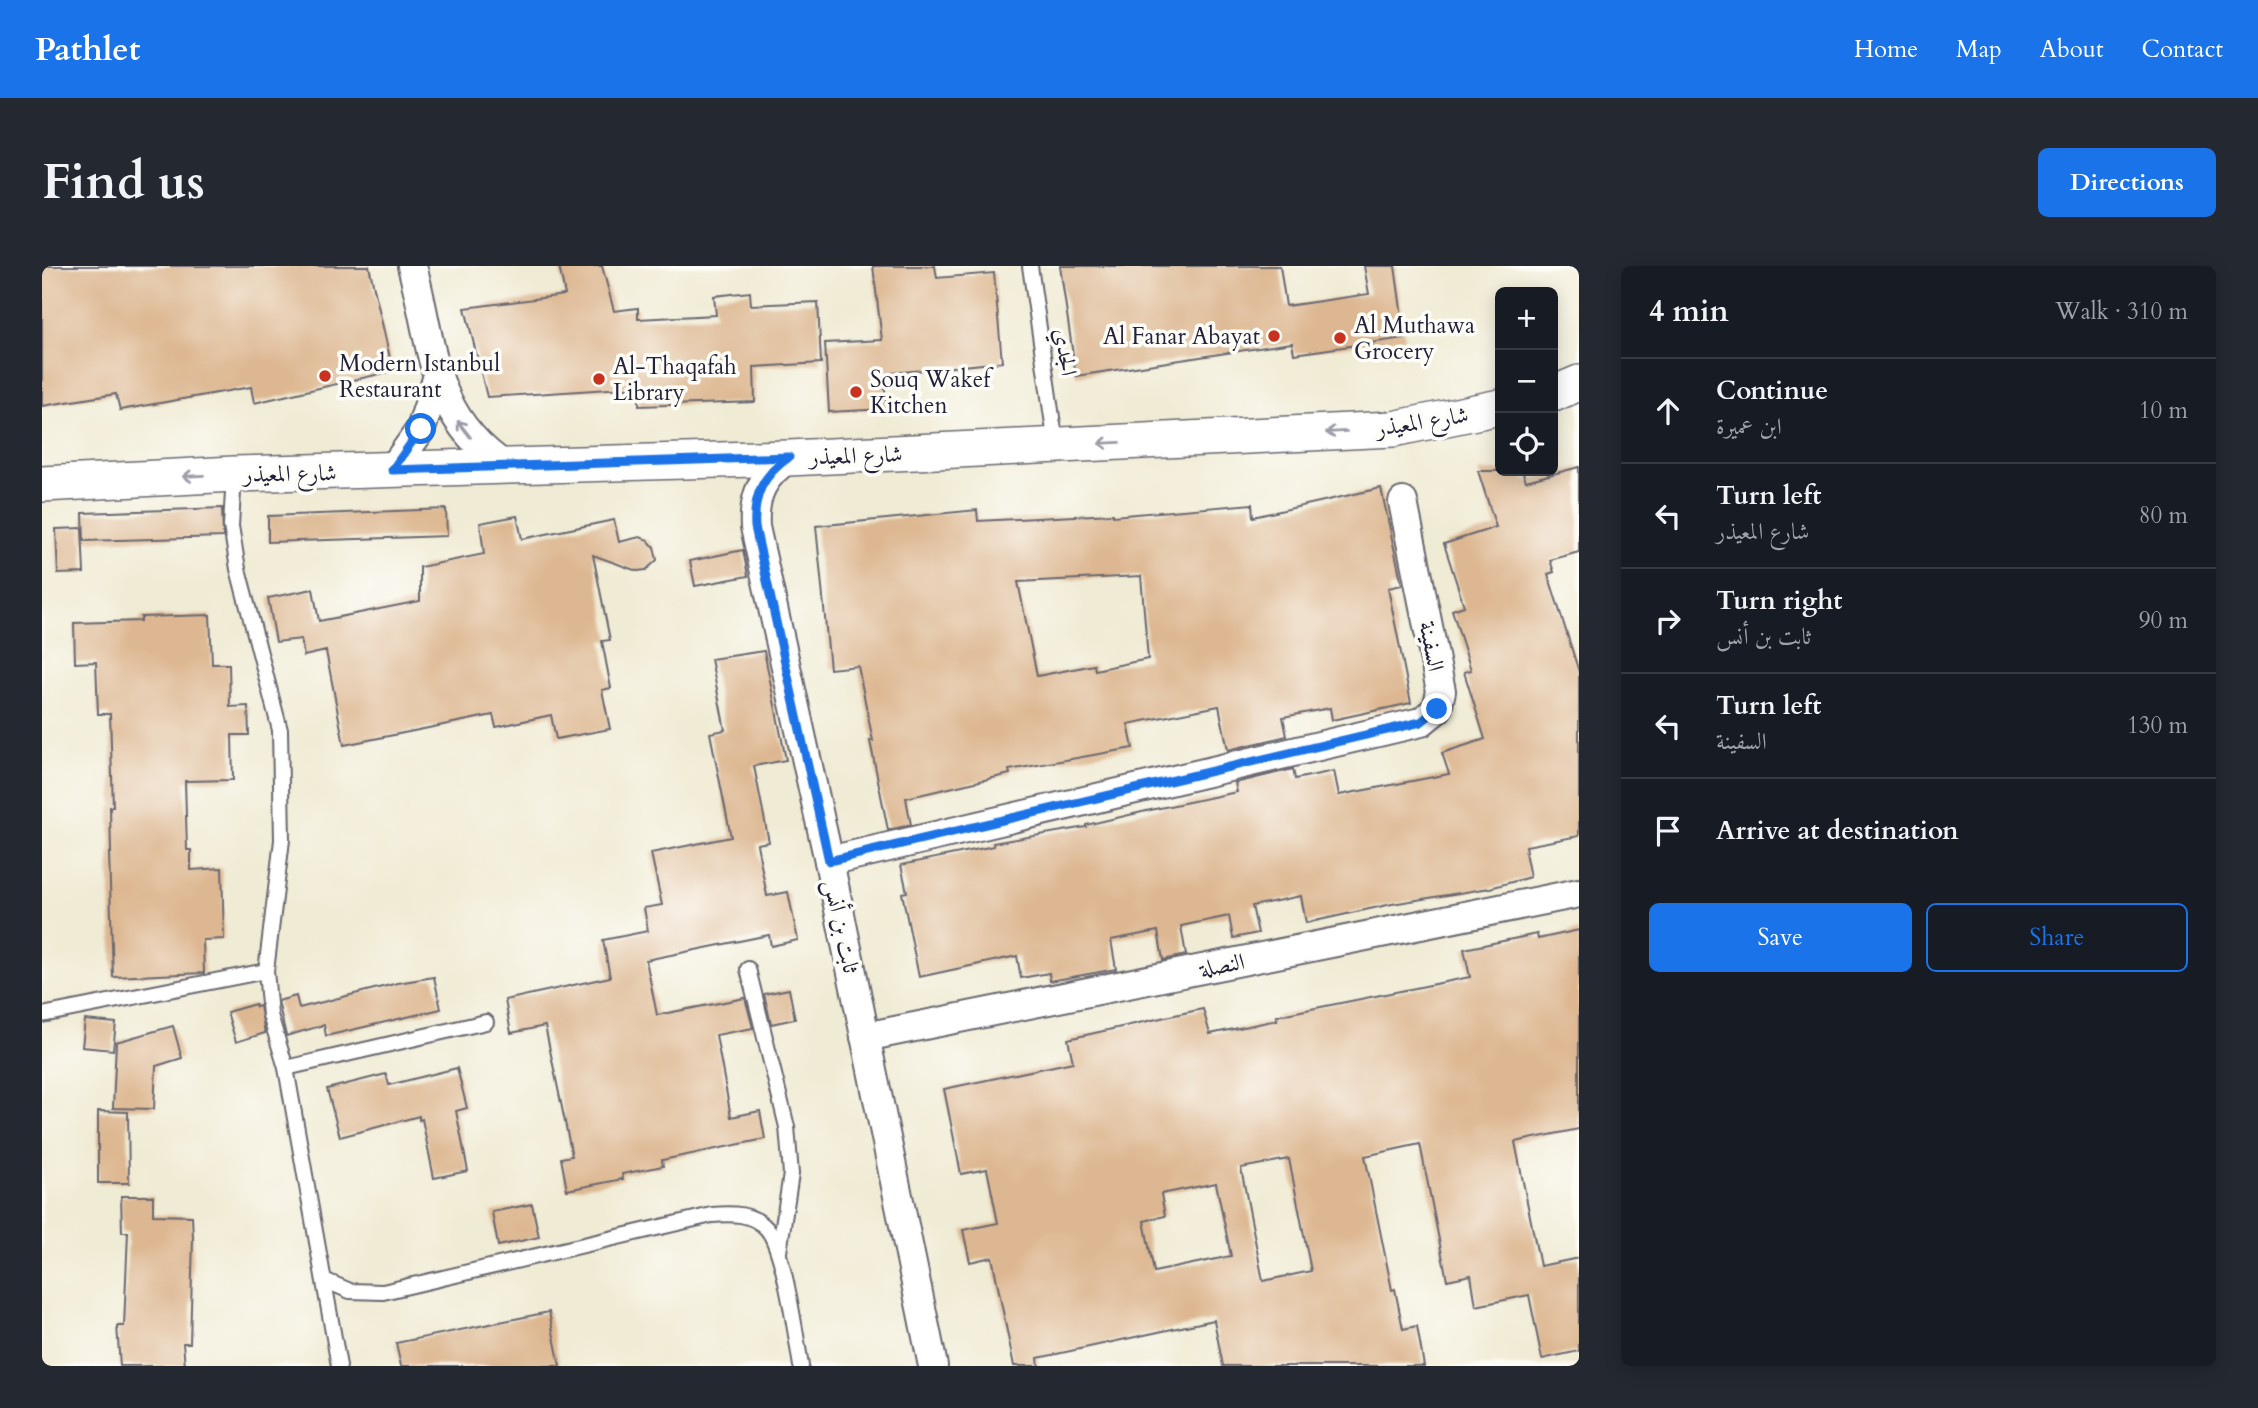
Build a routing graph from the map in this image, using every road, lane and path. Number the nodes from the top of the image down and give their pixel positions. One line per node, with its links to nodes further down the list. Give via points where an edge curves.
1 (412, 266): 3 (street)
2 (1030, 266): 7 (lane, الجدي)
3 (437, 379): 9 (street, one-way to 3, via 488,455 458,421); 10 (street, via 421,429)
4 (1579, 383): 5 (street)
5 (1558, 392)
6 (1495, 408): 7 (street, شارع المعيذر, one-way to 7, via 1393,429)
7 (1056, 446): 8 (street, شارع المعيذر)
8 (789, 457): 9 (street, شارع المعيذر); 14 (street, ثابت بن أنس, via 775,467 757,494 755,527)
9 (506, 467): 10 (street, شارع المعيذر)
10 (392, 470): 11 (street, شارع المعيذر)
11 (234, 474): 12 (street, شارع المعيذر, one-way to 12); 17 (lane, via 231,526 238,569 280,730 282,840)
12 (42, 484)
13 (1403, 502): 14 (street, السفينة, via 1441,691 1437,709 1421,722)
14 (829, 861): 20 (street, ثابت بن أنس)
15 (1579, 893): 20 (street, النصلة)
16 (748, 969): 22 (lane, via 787,1127 791,1174)
17 (266, 971): 18 (lane); 21 (lane, via 270,1015)
18 (42, 1015)
19 (486, 1022): 21 (lane)
20 (865, 1037): 26 (street, ثابت بن أنس)
21 (286, 1068): 23 (lane)
22 (779, 1252): 23 (lane, via 768,1230 752,1218 733,1213 383,1292 350,1291); 25 (lane)
23 (324, 1280): 24 (lane)
24 (339, 1366)
25 (802, 1366)
26 (933, 1366)

